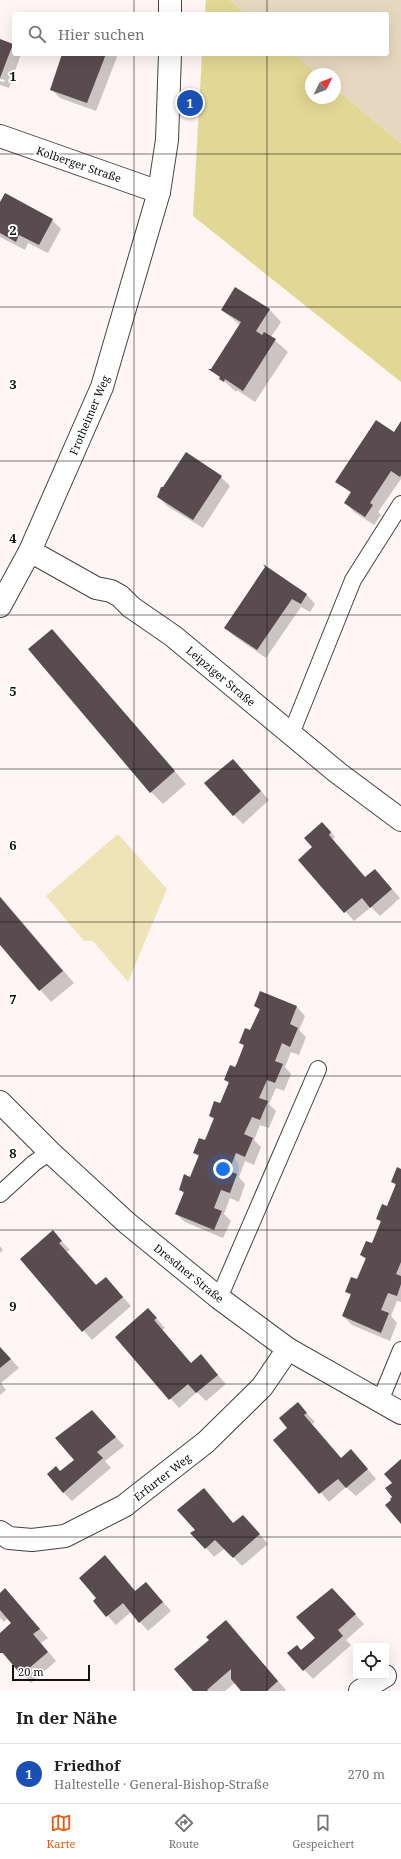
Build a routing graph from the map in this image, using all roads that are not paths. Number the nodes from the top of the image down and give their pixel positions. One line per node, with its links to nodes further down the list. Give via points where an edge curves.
1 (170, 0): 2 (street)
2 (170, 12)
3 (170, 56): 5 (street, Frotheimer Weg, via 167,140)
4 (0, 136): 5 (street, Kolberger Straße)
5 (159, 192): 7 (street, Frotheimer Weg, via 102,387)
6 (401, 504): 9 (lane, via 352,580)
7 (30, 551): 8 (street, Frotheimer Weg); 9 (street, Leipziger Straße, via 96,588 120,596 131,607 173,636)
8 (0, 606)
9 (291, 734): 10 (street, Leipziger Straße)
10 (401, 820)
11 (318, 1069): 15 (lane)
12 (0, 1102): 13 (street, Dresdner Straße)
13 (50, 1152): 14 (lane); 15 (street, Dresdner Straße, via 127,1223)
14 (0, 1194)
15 (219, 1298): 16 (street, Dresdner Straße)
16 (288, 1349): 18 (street, Dresdner Straße); 20 (street, Erfurter Weg, via 262,1388 206,1442 124,1506 65,1536 32,1540 9,1538)
17 (401, 1350): 18 (lane)
18 (380, 1401): 19 (street, Dresdner Straße)
19 (401, 1413)
20 (0, 1532)
21 (401, 1666): 22 (street)
22 (389, 1674)
23 (380, 1679): 24 (street)
24 (360, 1691)

